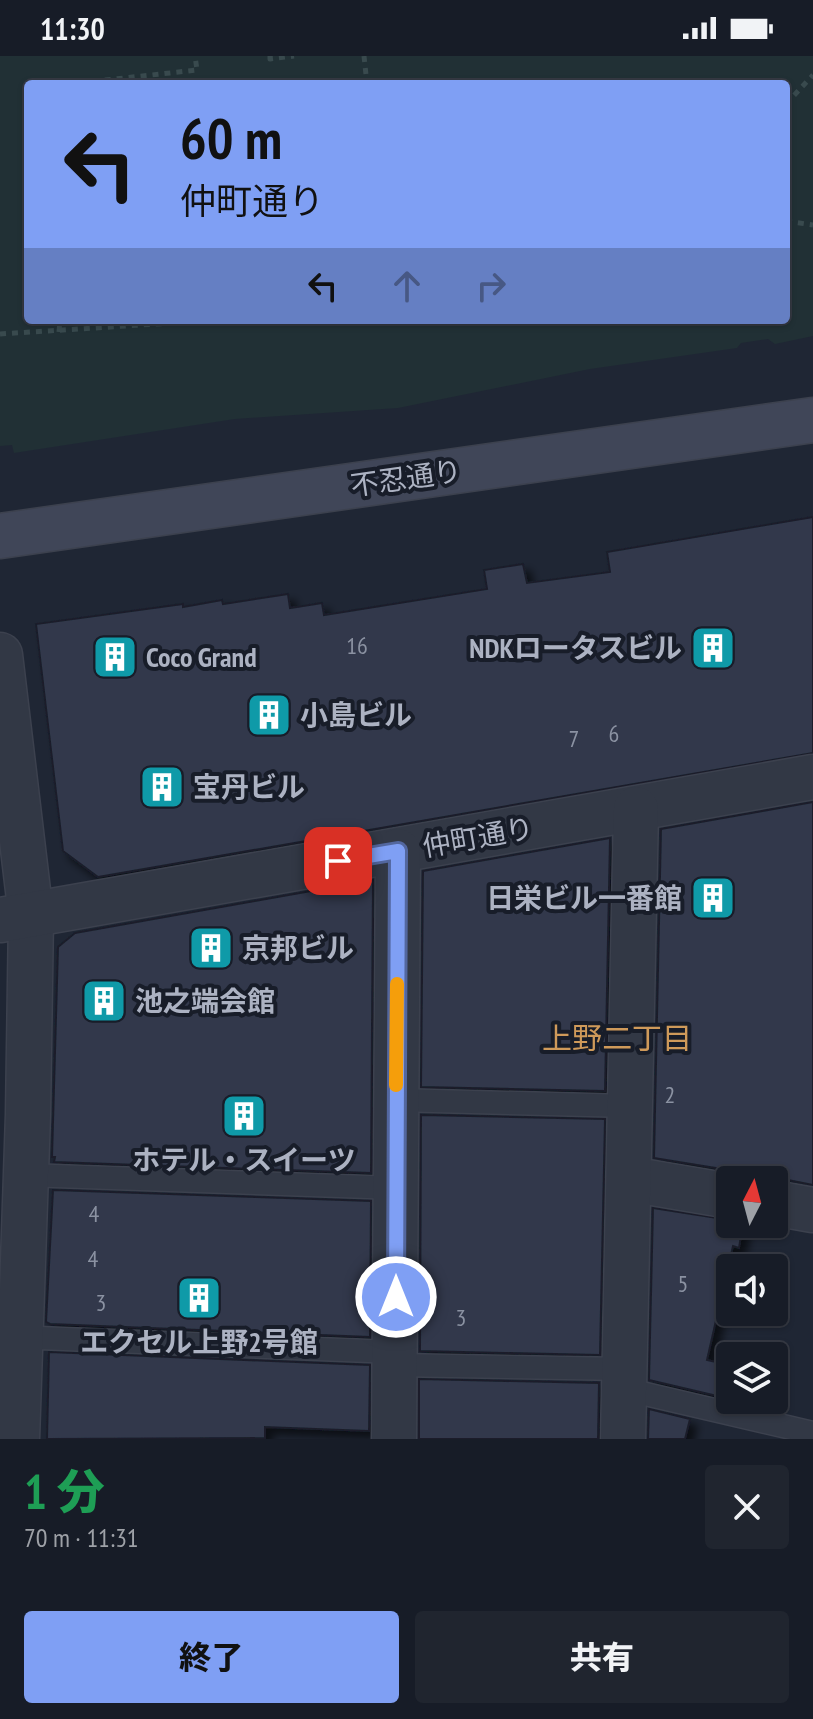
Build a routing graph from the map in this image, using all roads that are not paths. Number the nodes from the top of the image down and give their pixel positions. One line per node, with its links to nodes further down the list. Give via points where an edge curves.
1 (813, 420): 2 (main road, 不忍通り)
2 (0, 536)
3 (0, 655): 7 (street)
4 (813, 777): 5 (street, 仲町通り)
5 (636, 809): 6 (street, 仲町通り); 9 (street)
6 (398, 851): 7 (street, 仲町通り); 8 (street)
7 (16, 918): 10 (street, via 16,1114)
8 (396, 1100): 9 (lane); 12 (street)
9 (630, 1106): 11 (street)
10 (26, 1175): 12 (lane); 16 (street)
11 (629, 1179): 13 (street); 18 (street)
12 (397, 1188): 17 (street)
13 (716, 1194)
14 (788, 1206): 15 (street)
15 (813, 1210)
16 (10, 1341): 17 (lane, via 39,1338); 20 (street)
17 (395, 1359): 18 (lane); 21 (street)
18 (625, 1379): 19 (lane); 22 (street)
19 (813, 1433)
20 (17, 1439)
21 (394, 1439)
22 (623, 1439)

